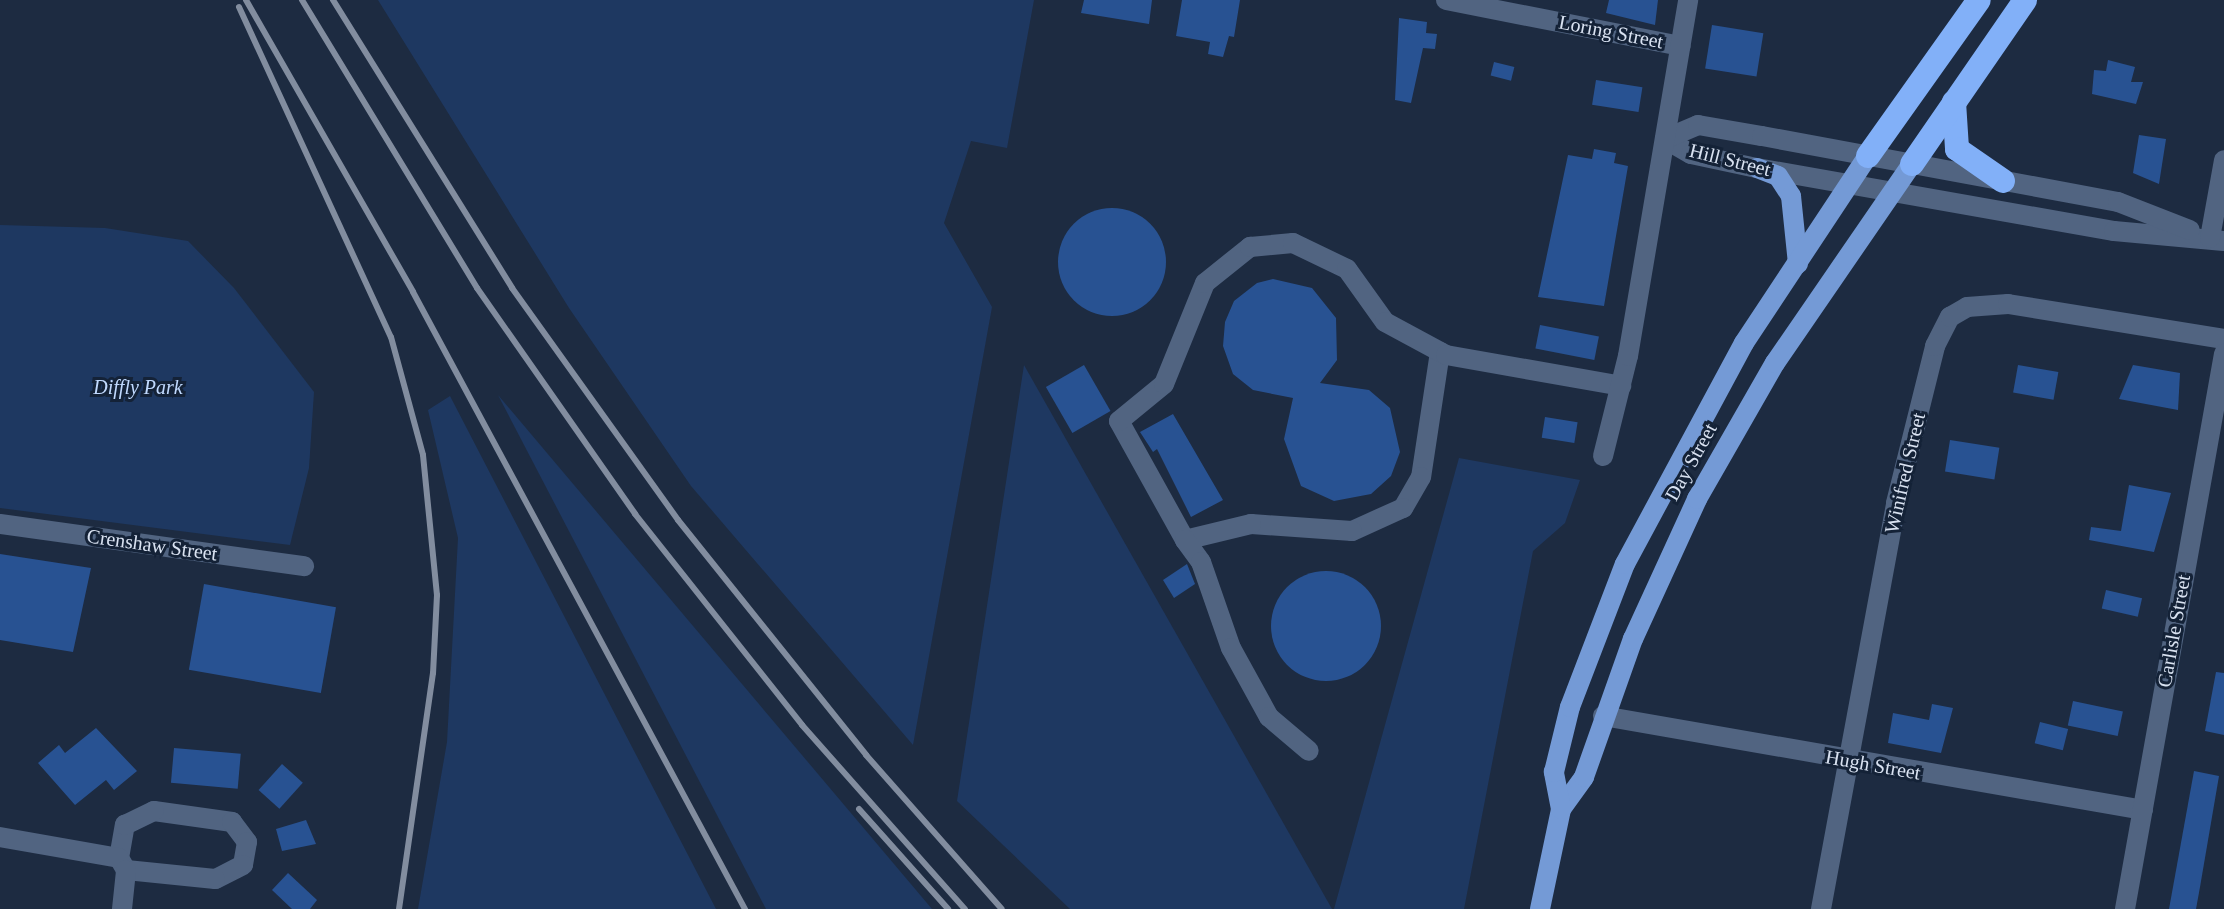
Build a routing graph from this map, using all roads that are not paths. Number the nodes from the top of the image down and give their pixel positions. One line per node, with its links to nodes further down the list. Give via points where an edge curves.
1 (1446, 0): 5 (street, Loring Street)
2 (1688, 0): 5 (street)
3 (1979, 0): 8 (highway)
4 (2025, 0): 6 (highway)
5 (1681, 46): 7 (street)
6 (1954, 102): 10 (highway); 12 (highway, via 1957,149)
7 (1665, 139): 8 (street, Hill Street, via 1698,125); 11 (street, Hill Street, via 1691,154); 20 (street)
8 (1868, 156): 10 (street, Hill Street); 13 (main road, Day Street)
9 (2224, 160): 15 (street)
10 (1912, 164): 12 (street, Hill Street); 14 (main road, Day Street)
11 (1757, 168): 13 (street, Hill Street); 16 (main road, via 1778,176 1791,196 1801,255)
12 (2003, 181): 15 (street, Hill Street, via 2118,202)
13 (1851, 183): 14 (street, Hill Street); 16 (main road, Day Street)
14 (1893, 192): 15 (street, Hill Street, via 2114,231); 25 (main road, Day Street, via 1775,363 1697,499)
15 (2217, 239)
16 (1797, 268): 28 (main road, Day Street, via 1703,412 1625,564 1570,707 1554,772)
17 (2224, 339): 27 (street, Winifred Street, via 2008,304 1967,307 1950,317 1935,346 1896,503)
18 (1440, 352): 20 (street); 23 (street, via 1421,477 1403,508 1352,531 1251,524); 23 (street, via 1385,322 1347,269 1325,255 1293,243 1250,247 1205,283 1164,384 1119,421)
19 (2224, 354): 29 (street, Carlisle Street)
20 (1621, 386): 21 (street)
21 (1603, 456)
22 (0, 524): 24 (street, Crenshaw Street)
23 (1185, 540): 26 (street, via 1201,562 1231,648 1269,717)
24 (304, 566)
25 (1603, 716): 27 (street, Hugh Street); 28 (main road, Day Street, via 1584,777)
26 (1309, 751)
27 (1849, 762): 29 (street, Hugh Street); 34 (street, Winifred Street)
28 (1561, 809): 33 (main road, Day Street)
29 (2143, 810): 35 (street, Carlisle Street)
30 (0, 837): 31 (street)
31 (122, 864): 31 (street, via 226,878 243,865 247,842 232,822 143,812 125,825); 32 (street)
32 (122, 909)
33 (1540, 909)
34 (1821, 909)
35 (2125, 909)

